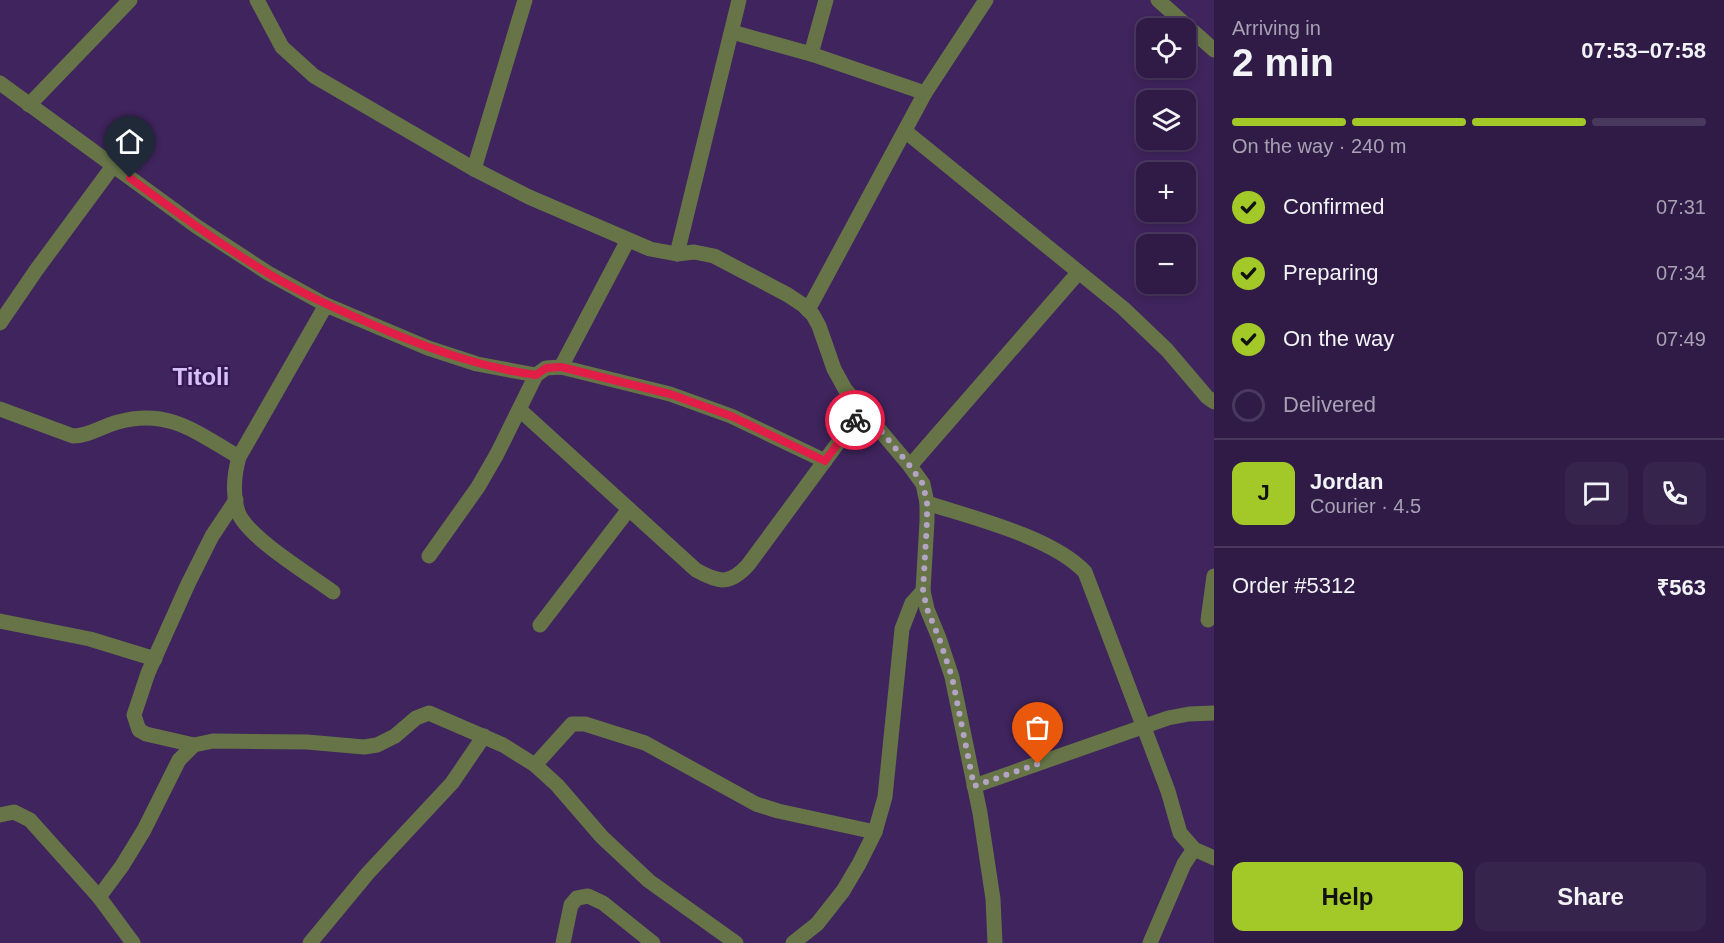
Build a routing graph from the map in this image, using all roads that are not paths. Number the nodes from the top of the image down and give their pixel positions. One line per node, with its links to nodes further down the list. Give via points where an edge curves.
1 (130, 0): 13 (street)
2 (257, 0): 16 (street, via 282,47 314,76)
3 (525, 0): 16 (street)
4 (739, 0): 8 (street)
5 (826, 0): 10 (street)
6 (986, 0): 12 (street)
7 (1158, 0): 9 (street)
8 (732, 32): 10 (street); 18 (street)
9 (1214, 50)
10 (811, 54): 12 (street)
11 (0, 83): 13 (street)
12 (925, 93): 14 (street)
13 (29, 105): 15 (street)
14 (905, 131): 19 (street); 21 (street)
15 (113, 166): 20 (street, via 259,268); 22 (street)
16 (474, 169): 17 (street)
17 (628, 240): 18 (street); 23 (street)
18 (677, 254): 21 (street, via 714,256)
19 (1078, 273): 25 (street, via 1167,350); 31 (street)
20 (326, 305): 24 (street, via 428,348 477,364); 29 (street)
21 (808, 310): 27 (street, via 819,326 845,389)
22 (0, 323)
23 (561, 367): 24 (street, via 546,368); 30 (street, via 670,394 731,416)
24 (536, 375): 28 (street)
25 (1214, 402)
26 (0, 409): 29 (street, via 73,436 83,436 115,422 156,417 189,428)
27 (863, 409): 30 (street); 31 (street)
28 (519, 410): 34 (street); 35 (street, via 478,487)
29 (240, 457): 32 (street, via 234,474)
30 (825, 461): 34 (street, via 748,565 730,580 711,578 696,570)
31 (910, 466): 33 (street, via 923,484)
32 (236, 500): 38 (street, via 246,525); 42 (street, via 207,546)
33 (927, 503): 37 (street); 44 (street, via 1042,544 1080,566 1093,590)
34 (629, 509): 41 (street)
35 (429, 556)
36 (1214, 576): 39 (street)
37 (923, 591): 48 (street, via 952,677); 50 (street, via 912,603 902,629 885,797)
38 (333, 592)
39 (1208, 620)
40 (0, 621): 42 (street, via 90,639)
41 (540, 625)
42 (155, 659): 46 (street, via 136,705 135,723 146,734)
43 (1214, 713): 44 (street, via 1178,716)
44 (1144, 726): 48 (street); 51 (street, via 1180,832)
45 (484, 736): 46 (street, via 429,713 416,718 395,736 364,747 307,742 213,741); 47 (street); 55 (street, via 452,783 368,873)
46 (194, 745): 53 (street, via 179,760 144,830)
47 (535, 765): 50 (street, via 572,724 585,724 645,743 756,804); 58 (street, via 649,881)
48 (974, 786): 60 (street, via 993,899)
49 (0, 815): 53 (street, via 14,812 30,820)
50 (875, 832): 59 (street, via 843,891 817,924)
51 (1194, 849): 52 (street); 61 (street)
52 (1214, 858)
53 (99, 897): 54 (street)
54 (133, 943)
55 (310, 943)
56 (563, 943): 57 (street, via 571,906 577,898 588,896 603,903)
57 (653, 943)
58 (735, 943)
59 (793, 943)
60 (995, 943)
61 (1150, 943)

